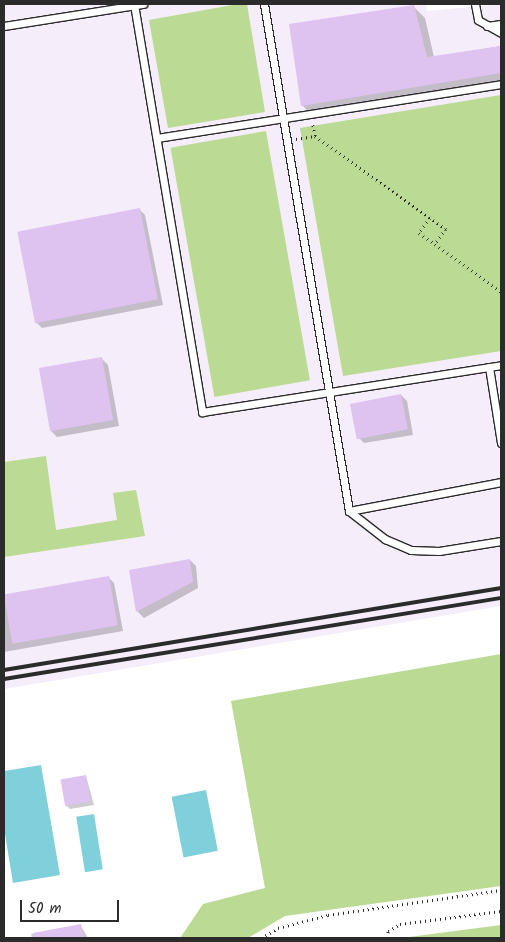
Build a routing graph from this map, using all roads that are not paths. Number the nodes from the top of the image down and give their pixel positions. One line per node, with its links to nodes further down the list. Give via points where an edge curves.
1 (135, 4): 2 (lane); 6 (lane); 11 (lane)
2 (143, 4)
3 (264, 4): 10 (lane)
4 (475, 4): 7 (lane)
5 (501, 24): 7 (lane)
6 (4, 26)
7 (484, 27): 8 (lane)
8 (501, 33)
9 (501, 84): 10 (lane)
10 (282, 118): 11 (lane); 14 (lane)
11 (157, 138): 14 (lane, via 202,412)
12 (501, 365): 13 (lane)
13 (489, 367): 14 (lane); 15 (lane)
14 (327, 392): 17 (lane)
15 (501, 443)
16 (501, 482): 17 (lane)
17 (349, 511): 18 (lane, via 385,539 411,550 434,552)
18 (501, 541)

